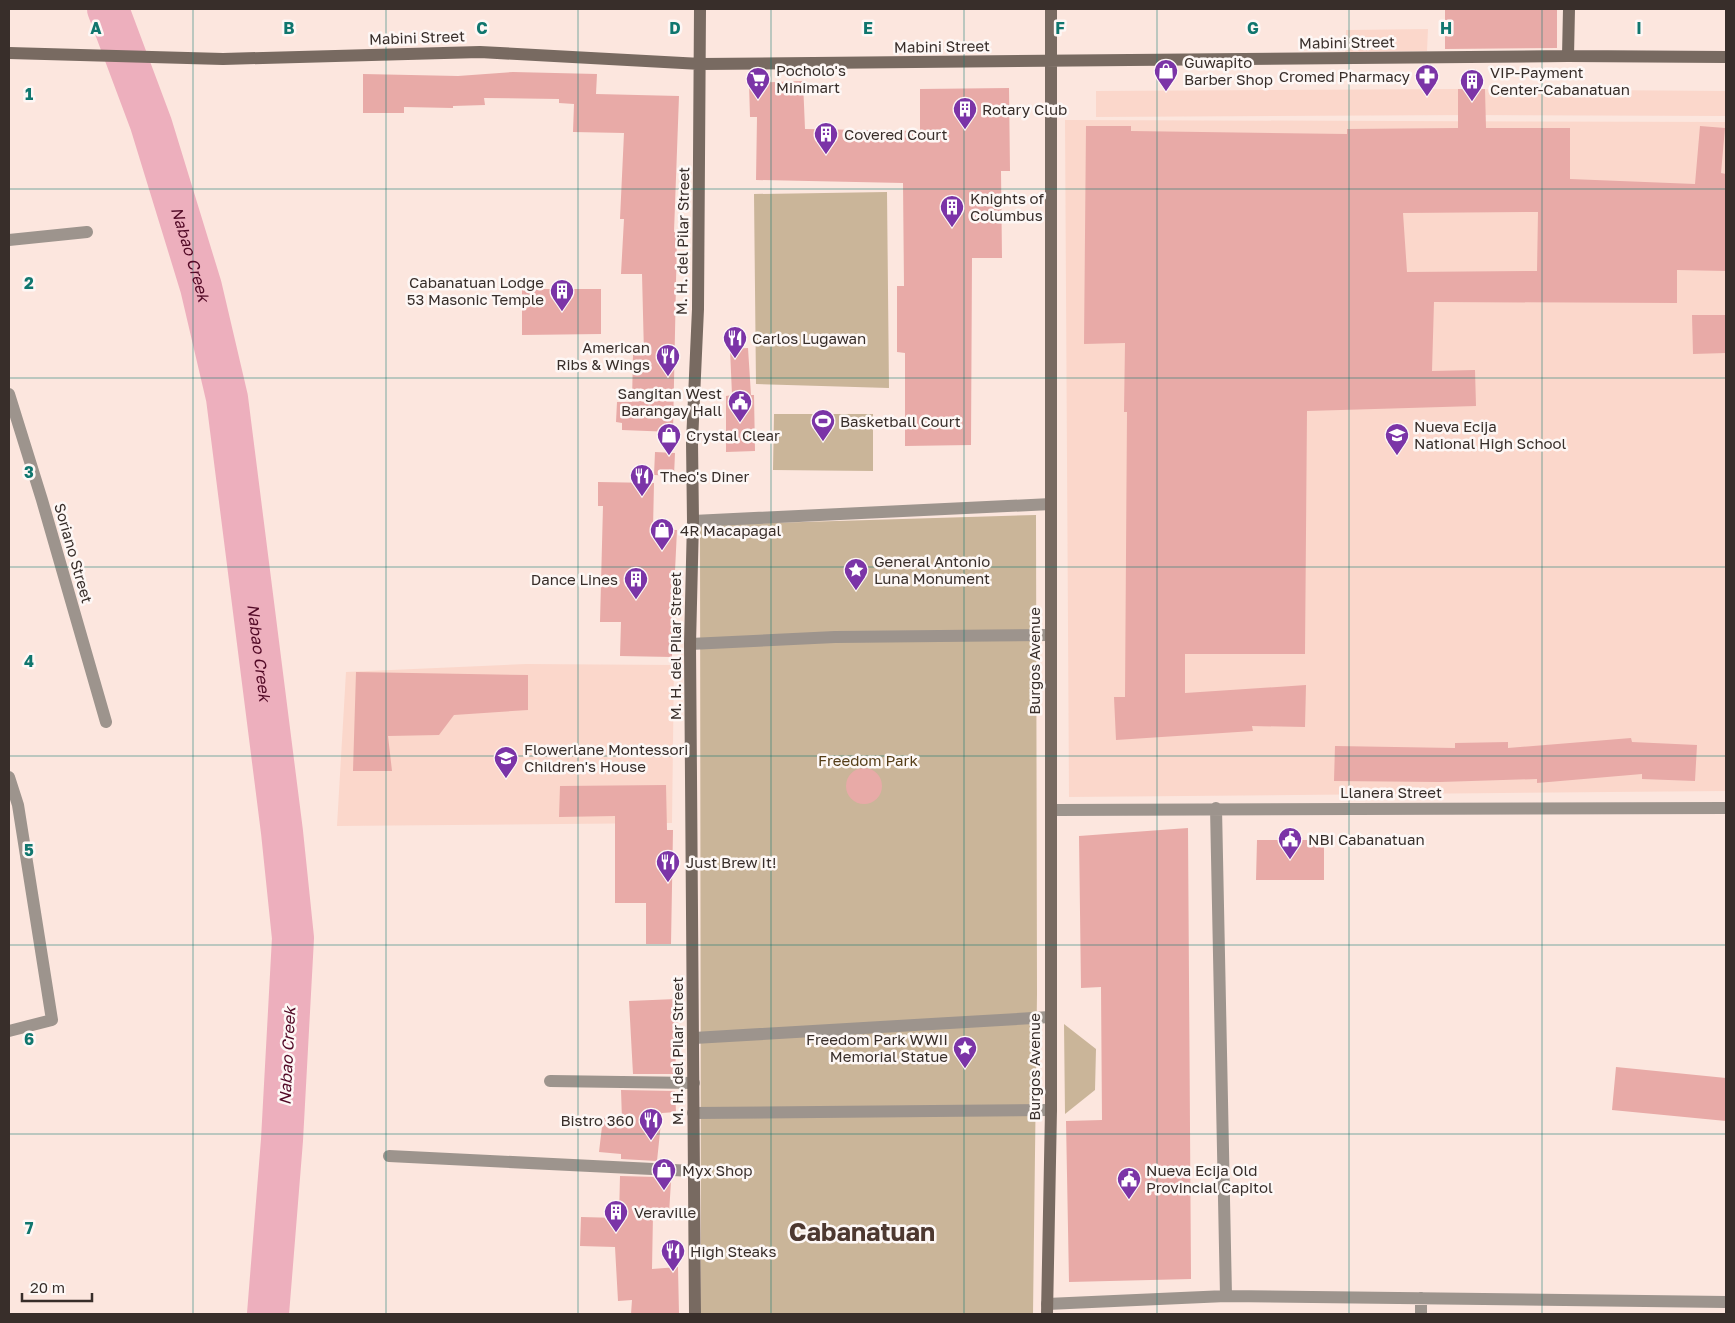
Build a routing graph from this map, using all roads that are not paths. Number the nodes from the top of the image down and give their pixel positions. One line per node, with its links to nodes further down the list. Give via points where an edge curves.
1 (700, 9): 8 (main road, M. H. del Pilar Street)
2 (1051, 9): 7 (main road, Burgos Avenue)
3 (1569, 9): 5 (main road)
4 (9, 53): 8 (main road, Mabini Street, via 223,59 480,52)
5 (1568, 56): 6 (main road, Mabini Street); 7 (main road, Mabini Street)
6 (1726, 58)
7 (1050, 61): 8 (main road, Mabini Street); 12 (main road, Burgos Avenue)
8 (701, 64): 13 (main road, M. H. del Pilar Street)
9 (87, 232): 10 (street)
10 (9, 240)
11 (9, 394): 16 (street, Soriano Street)
12 (1051, 504): 13 (street); 14 (main road, Burgos Avenue)
13 (693, 521): 15 (main road, M. H. del Pilar Street)
14 (1050, 635): 15 (street, via 835,637); 21 (main road, Burgos Avenue)
15 (690, 644): 23 (main road, M. H. del Pilar Street)
16 (106, 722)
17 (9, 776): 22 (street, via 18,805 52,1020)
18 (1216, 808): 19 (street, Llanera Street); 20 (street, Llanera Street); 30 (street)
19 (1726, 808)
20 (1057, 810)
21 (1050, 1018): 23 (street); 26 (main road, Burgos Avenue)
22 (9, 1031)
23 (694, 1038): 25 (main road, M. H. del Pilar Street)
24 (550, 1081): 25 (street)
25 (694, 1083): 27 (main road, M. H. del Pilar Street)
26 (1050, 1110): 27 (street); 33 (main road, Burgos Avenue)
27 (693, 1112): 29 (main road, M. H. del Pilar Street)
28 (389, 1156): 29 (street)
29 (693, 1170): 34 (main road, M. H. del Pilar Street)
30 (1226, 1296): 31 (street); 33 (street)
31 (1421, 1298): 32 (street); 35 (street)
32 (1726, 1302)
33 (1047, 1309)
34 (694, 1314)
35 (1421, 1314)

